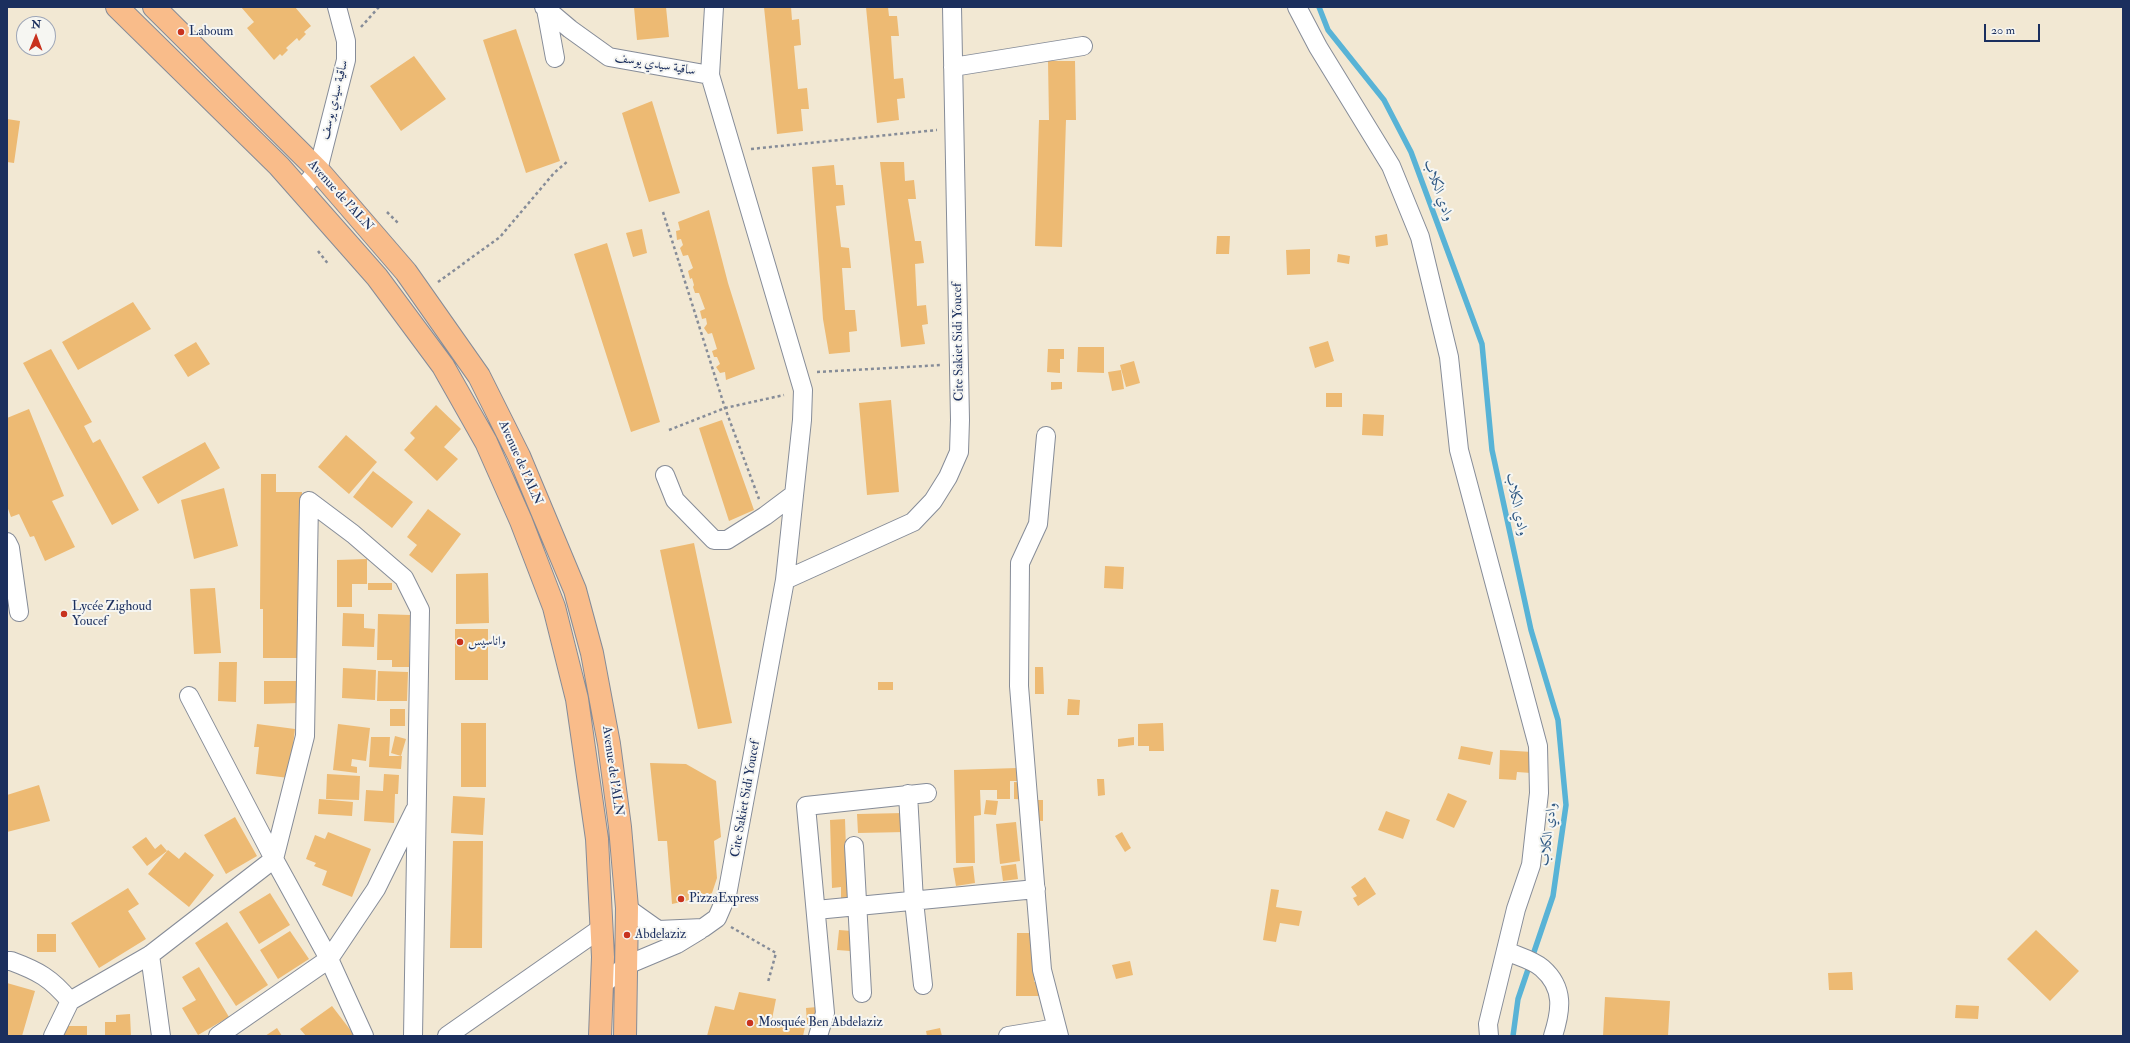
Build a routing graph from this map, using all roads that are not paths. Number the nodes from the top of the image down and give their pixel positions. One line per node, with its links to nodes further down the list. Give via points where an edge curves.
1 (116, 7): 13 (main road)
2 (154, 7): 12 (main road, Avenue de l'ALN)
3 (337, 7): 12 (street, ساقية سيدي يوسف, via 346,41 346,60)
4 (714, 7): 11 (street, Cite Sakiet Sidi Youcef)
5 (952, 7): 10 (street, Cite Sakiet Sidi Youcef)
6 (1297, 7): 33 (street, via 1318,47 1391,166 1420,238 1449,358 1459,450 1538,746 1539,793 1531,865 1516,908)
7 (545, 8): 9 (street); 11 (street, ساقية سيدي يوسف, via 609,57)
8 (1083, 46): 10 (street)
9 (555, 58)
10 (952, 67): 18 (street, Cite Sakiet Sidi Youcef, via 959,452 948,477 914,522)
11 (710, 75): 16 (street, Cite Sakiet Sidi Youcef, via 803,390)
12 (318, 170): 13 (street); 29 (main road, Avenue de l'ALN, via 422,294 479,376 519,456 575,590 592,653 609,744)
13 (301, 190): 32 (main road, via 377,277 443,366 486,442 521,520 554,607 578,698 597,839)
14 (1046, 436): 26 (street, via 1038,524 1020,563 1019,686)
15 (665, 476): 16 (street, via 674,500 714,540 727,540)
16 (793, 495): 18 (street, Cite Sakiet Sidi Youcef)
17 (7, 542): 19 (street)
18 (786, 580): 31 (street, Cite Sakiet Sidi Youcef, via 727,895)
19 (19, 612)
20 (189, 696): 25 (street)
21 (927, 792): 22 (street)
22 (908, 794): 27 (street); 30 (street, via 806,806)
23 (418, 804): 25 (street, via 420,610 404,578 353,534 309,501 305,736); 35 (street, via 376,889); 47 (street)
24 (854, 846): 28 (street)
25 (274, 859): 34 (street); 35 (street)
26 (1036, 889): 27 (street); 42 (street, via 1042,970)
27 (914, 900): 28 (street); 39 (street)
28 (857, 906): 30 (street); 40 (street)
29 (627, 908): 31 (street, via 658,930); 37 (main road, Avenue de l'ALN)
30 (816, 910): 51 (street, via 825,1013)
31 (710, 923): 37 (street, via 677,944)
32 (600, 929): 38 (main road); 48 (street)
33 (1506, 951): 53 (street, via 1488,1024); 54 (street, via 1543,968 1559,992 1560,1013)
34 (150, 955): 41 (street); 44 (street)
35 (329, 959): 45 (street); 46 (street)
36 (7, 961): 41 (street, via 39,971 60,988)
37 (627, 965): 38 (street); 50 (main road, Avenue de l'ALN)
38 (602, 985): 49 (main road)
39 (923, 986)
40 (862, 993)
41 (70, 1001): 43 (street)
42 (1058, 1032): 52 (street)
43 (53, 1036)
44 (161, 1036)
45 (218, 1036)
46 (364, 1036)
47 (413, 1036)
48 (447, 1036)
49 (600, 1036)
50 (626, 1036)
51 (818, 1036)
52 (1008, 1036)
53 (1489, 1036)
54 (1553, 1036)

